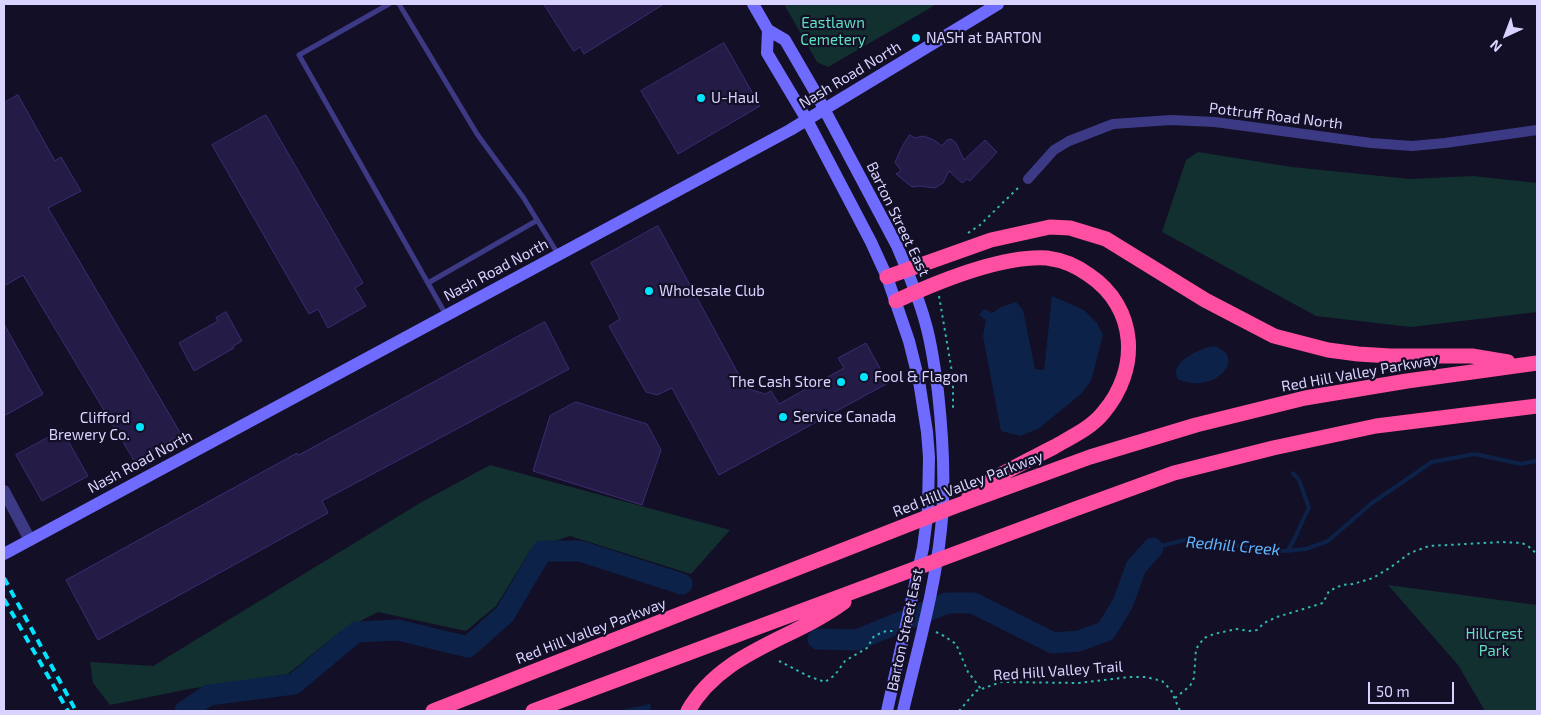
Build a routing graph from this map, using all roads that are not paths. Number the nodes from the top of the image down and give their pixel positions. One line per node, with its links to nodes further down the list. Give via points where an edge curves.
1 (389, 4): 14 (lane, via 299,55)
2 (399, 4): 10 (lane, via 477,134 523,197)
3 (753, 4): 5 (main road, Barton Street East)
4 (998, 4): 6 (main road, Nash Road North)
5 (768, 30): 6 (main road, Barton Street East, via 785,40); 7 (main road, Barton Street East, via 767,52)
6 (824, 110): 7 (main road, Nash Road North); 12 (main road, Barton Street East)
7 (807, 120): 11 (main road, Nash Road North); 13 (main road, Barton Street East)
8 (1537, 130): 9 (street, Pottruff Road North, via 1412,146 1215,122 1171,120 1113,124 1054,150)
9 (1028, 179)
10 (536, 221): 11 (lane); 14 (lane)
11 (558, 255): 17 (main road, Nash Road North)
12 (907, 269): 13 (highway); 15 (main road, Barton Street East); 18 (highway, via 997,238 1050,227 1070,228 1106,239 1239,319 1274,336 1301,344 1358,354 1472,356)
13 (887, 277): 16 (main road, Barton Street East)
14 (428, 283): 17 (lane)
15 (915, 292): 16 (highway); 21 (highway, via 976,270 1031,258 1049,258 1082,270 1108,291 1119,307 1127,330 1130,348 1126,371 1118,392 1099,417 1074,436 986,483); 29 (main road, Barton Street East, via 936,376 945,465 941,528 930,596)
16 (896, 301): 28 (main road, Barton Street East, via 919,381 928,457 928,509 923,548)
17 (446, 315): 22 (main road, Nash Road North)
18 (1532, 364): 21 (highway, Red Hill Valley Parkway, via 1296,400 1196,425 1090,457)
19 (1537, 406): 24 (highway, via 1376,426 1174,473)
20 (4, 492): 22 (street)
21 (953, 507): 25 (highway, Red Hill Valley Parkway)
22 (30, 540): 23 (main road, Nash Road North)
23 (4, 554)
24 (861, 590): 26 (highway); 27 (highway, via 833,611 730,666 702,690)
25 (433, 711)
26 (533, 711)
27 (688, 711)
28 (887, 711)
29 (903, 711)

